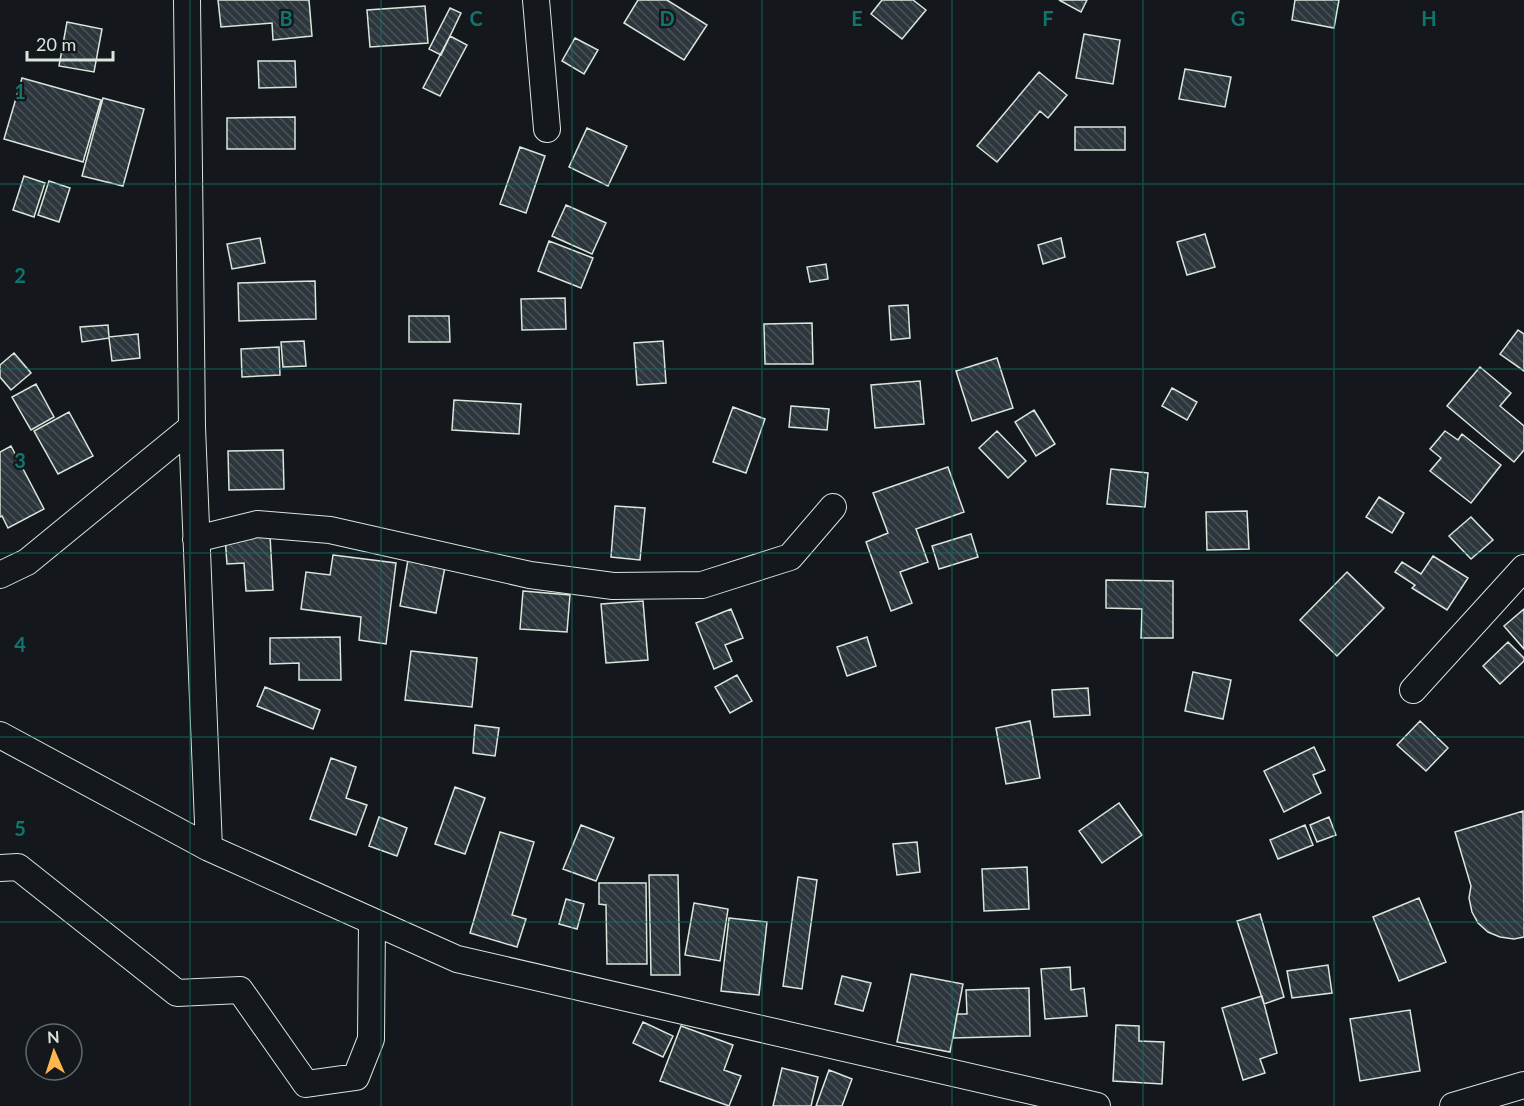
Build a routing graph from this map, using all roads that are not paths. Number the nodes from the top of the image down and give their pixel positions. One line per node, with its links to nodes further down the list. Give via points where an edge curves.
1 (187, 0): 4 (street)
2 (536, 0): 3 (street)
3 (547, 129)
4 (192, 427): 6 (street); 8 (street, via 27,562)
5 (833, 507): 6 (street, via 790,557 702,585 613,586 530,575 330,530 257,524)
6 (196, 539): 11 (street)
7 (1524, 568): 9 (street)
8 (0, 574)
9 (1413, 690)
10 (0, 735): 11 (street)
11 (209, 848): 13 (street)
12 (0, 868): 13 (street, via 18,867 177,993 240,990 306,1084 356,1077 371,1039)
13 (372, 921): 15 (street, via 457,959)
14 (1524, 1084): 16 (street)
15 (1097, 1106)
16 (1453, 1106)

